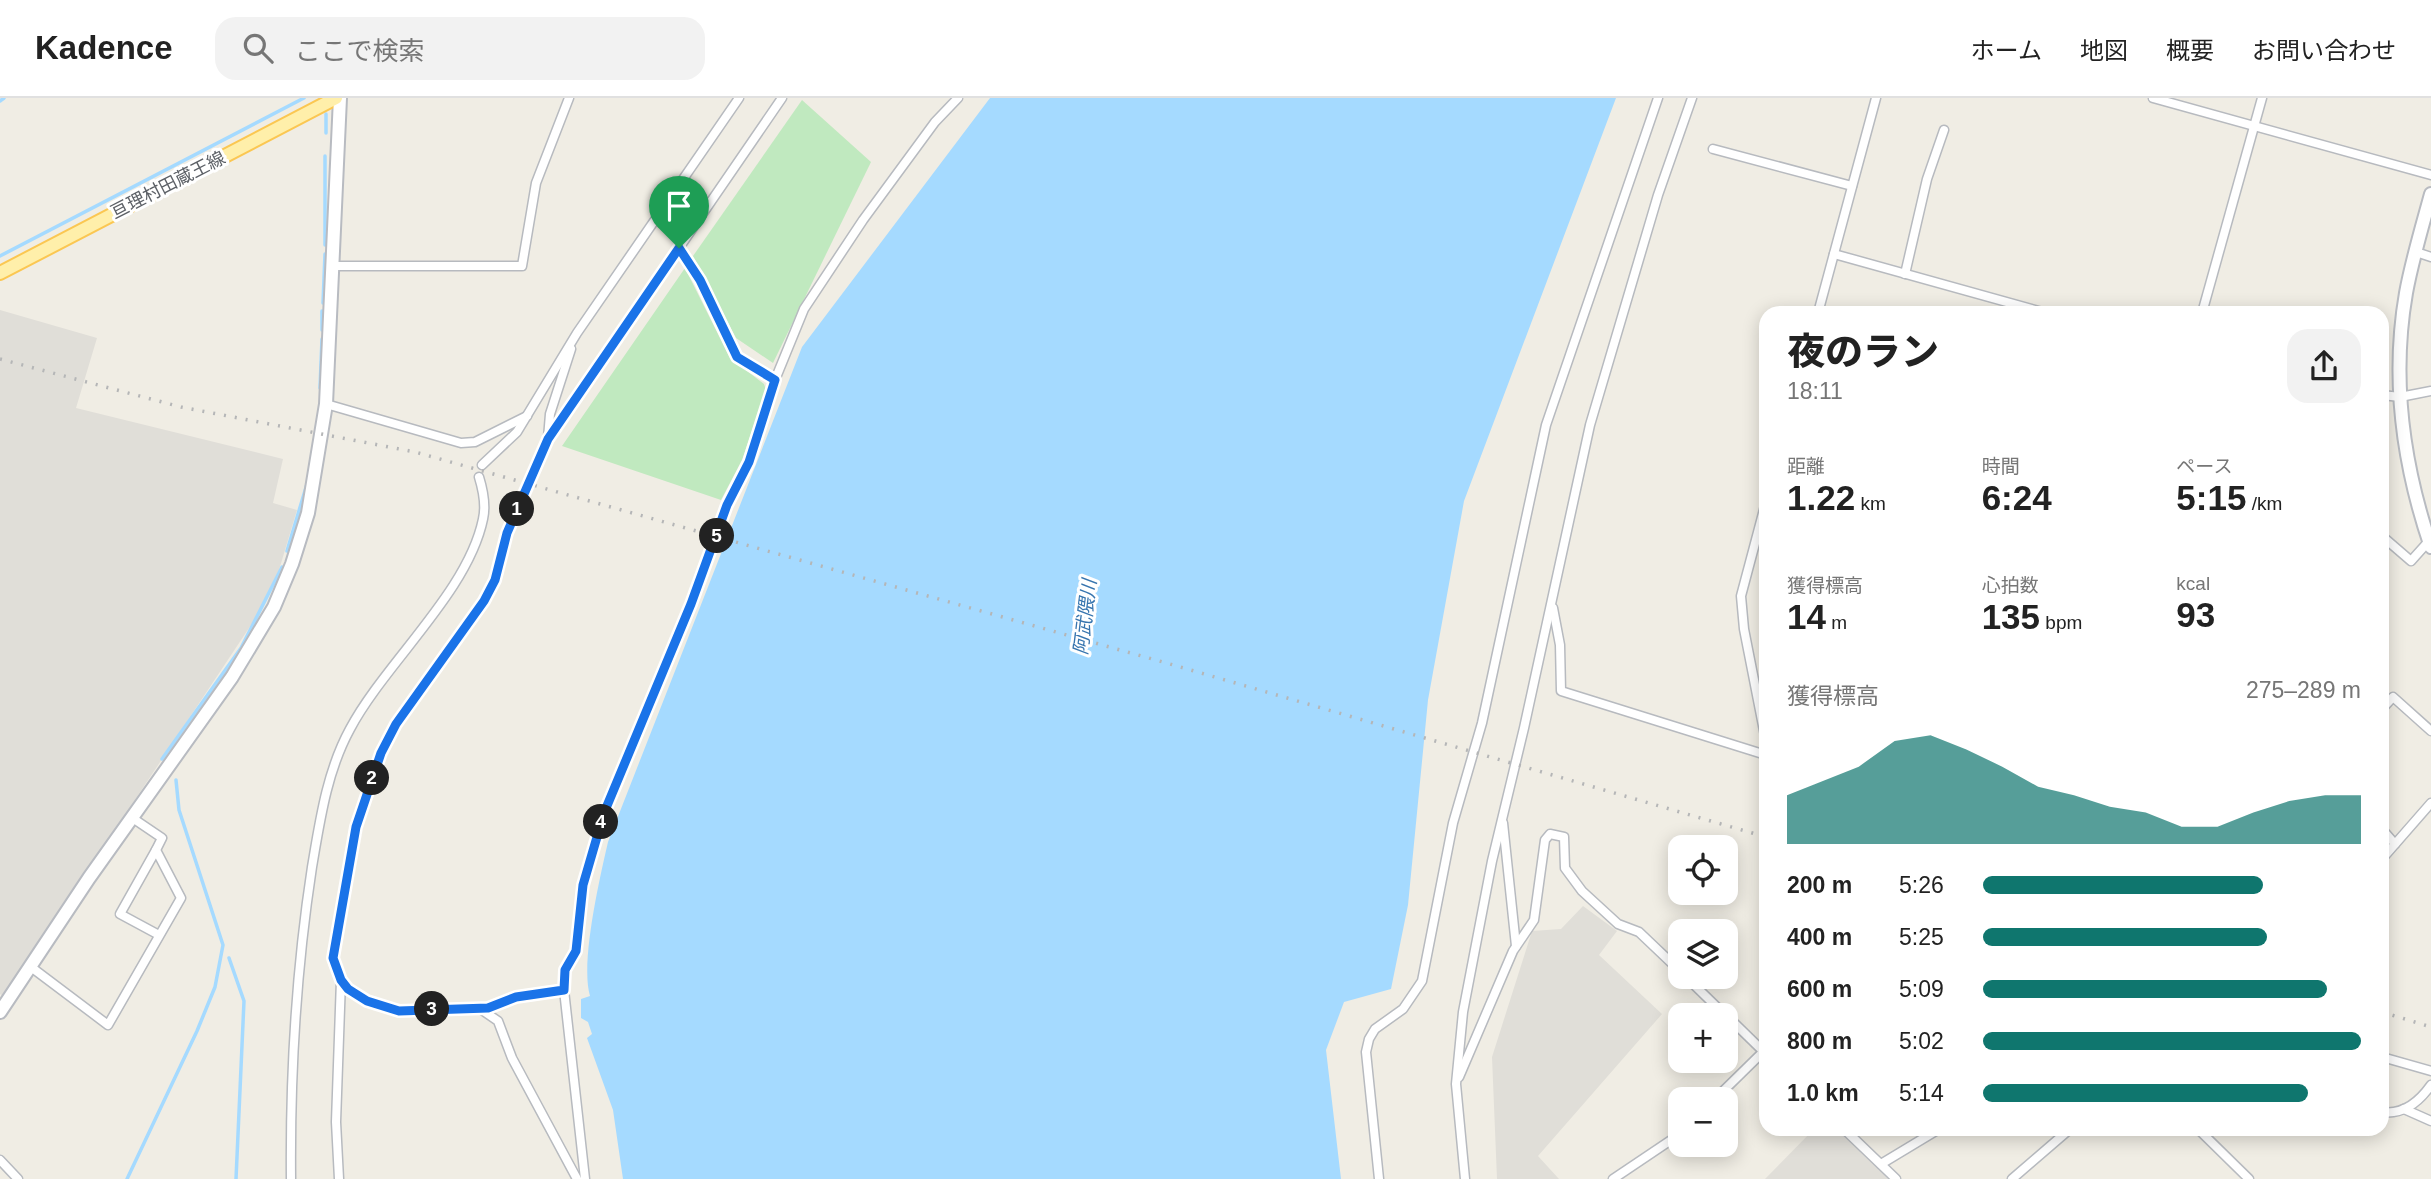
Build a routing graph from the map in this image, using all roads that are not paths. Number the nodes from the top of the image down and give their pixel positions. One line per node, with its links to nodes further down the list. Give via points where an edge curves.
1 (338, 98): 21 (street); 22 (main road, 亘理村田蔵王線)
2 (569, 98): 21 (street, via 536,183 522,266)
3 (739, 98): 27 (street)
4 (782, 98): 17 (street)
5 (958, 98): 28 (street, via 935,122 837,258 804,309)
6 (1658, 98): 85 (street, via 1546,425 1482,723 1452,823 1422,981 1403,1009 1369,1039 1366,1052)
7 (1692, 98): 40 (street, via 1658,195 1590,425)
8 (1876, 98): 15 (street)
9 (2152, 98): 11 (street)
10 (2262, 98): 11 (street)
11 (2254, 127): 14 (street); 26 (street)
12 (1944, 130): 23 (street, via 1927,179)
13 (1713, 149): 15 (street)
14 (2431, 175)
15 (1852, 186): 19 (street)
16 (2431, 194): 18 (street)
17 (679, 248): 28 (street, via 700,280 737,357); 34 (street)
18 (2416, 252): 20 (street); 31 (street, via 2401,328)
19 (1834, 254): 23 (street); 24 (street)
20 (2431, 257)
21 (332, 266): 32 (street)
22 (0, 273)
23 (1905, 274): 25 (street)
24 (1820, 306)
25 (2011, 306)
26 (2204, 306)
27 (576, 333): 33 (street); 34 (street, via 550,414)
28 (775, 380): 58 (street, via 749,462 727,505 604,813 583,885 576,951 565,970)
29 (2431, 391): 31 (street)
30 (2389, 396): 31 (street)
31 (2400, 397): 39 (street, via 2413,487)
32 (326, 404): 33 (street, via 461,443 475,442); 46 (street, via 308,513 274,607 232,677)
33 (527, 416): 35 (street)
34 (548, 439): 56 (street, via 507,533 495,580 484,601 396,724 381,753 356,827 335,945 333,958)
35 (482, 465)
36 (479, 477): 81 (street, via 484,517 467,560 356,717 331,773 298,971)
37 (1759, 540): 42 (street, via 1741,596)
38 (2389, 542): 39 (street, via 2411,561)
39 (2430, 544)
40 (1551, 603): 44 (street, via 1560,645 1561,691); 47 (street)
41 (2389, 701): 43 (street, via 2392,697)
42 (1759, 705)
43 (2431, 731)
44 (1759, 753)
45 (2431, 803): 49 (street)
46 (131, 817): 50 (street, via 162,838); 55 (street)
47 (1503, 817): 53 (street); 67 (street, via 1463,1012)
48 (2389, 837): 49 (street)
49 (2395, 844): 51 (street)
50 (156, 850): 52 (street, via 181,898); 52 (street, via 120,914)
51 (2389, 851)
52 (159, 935): 55 (street, via 108,1025)
53 (1516, 946): 54 (street, via 1534,920 1545,840 1550,834 1564,837 1565,867 1582,891); 67 (street)
54 (1668, 960)
55 (31, 967): 61 (street)
56 (341, 980): 60 (street, via 348,989 399,1011); 82 (street)
57 (1698, 989): 59 (street)
58 (564, 990): 60 (street); 84 (street)
59 (1713, 1003)
60 (476, 1007): 83 (street, via 498,1021 512,1058)
61 (0, 1012)
62 (1738, 1027): 63 (street)
63 (1759, 1046)
64 (1759, 1058): 69 (street)
65 (2389, 1059): 66 (street)
66 (2431, 1071)
67 (1456, 1084): 86 (street)
68 (2431, 1085): 70 (street, via 2420,1101)
69 (1728, 1087)
70 (2404, 1109): 71 (street); 72 (street)
71 (2389, 1111)
72 (2431, 1121)
73 (1851, 1136): 79 (street)
74 (1927, 1136): 79 (street)
75 (2062, 1136): 89 (street)
76 (2205, 1136): 90 (street)
77 (1668, 1142): 87 (street)
78 (0, 1160): 80 (street)
79 (1881, 1164): 88 (street)
80 (18, 1179)
81 (291, 1179)
82 (339, 1179)
83 (577, 1179)
84 (586, 1179)
85 (1379, 1179)
86 (1465, 1179)
87 (1613, 1179)
88 (1896, 1179)
89 (2012, 1179)
90 (2249, 1179)

